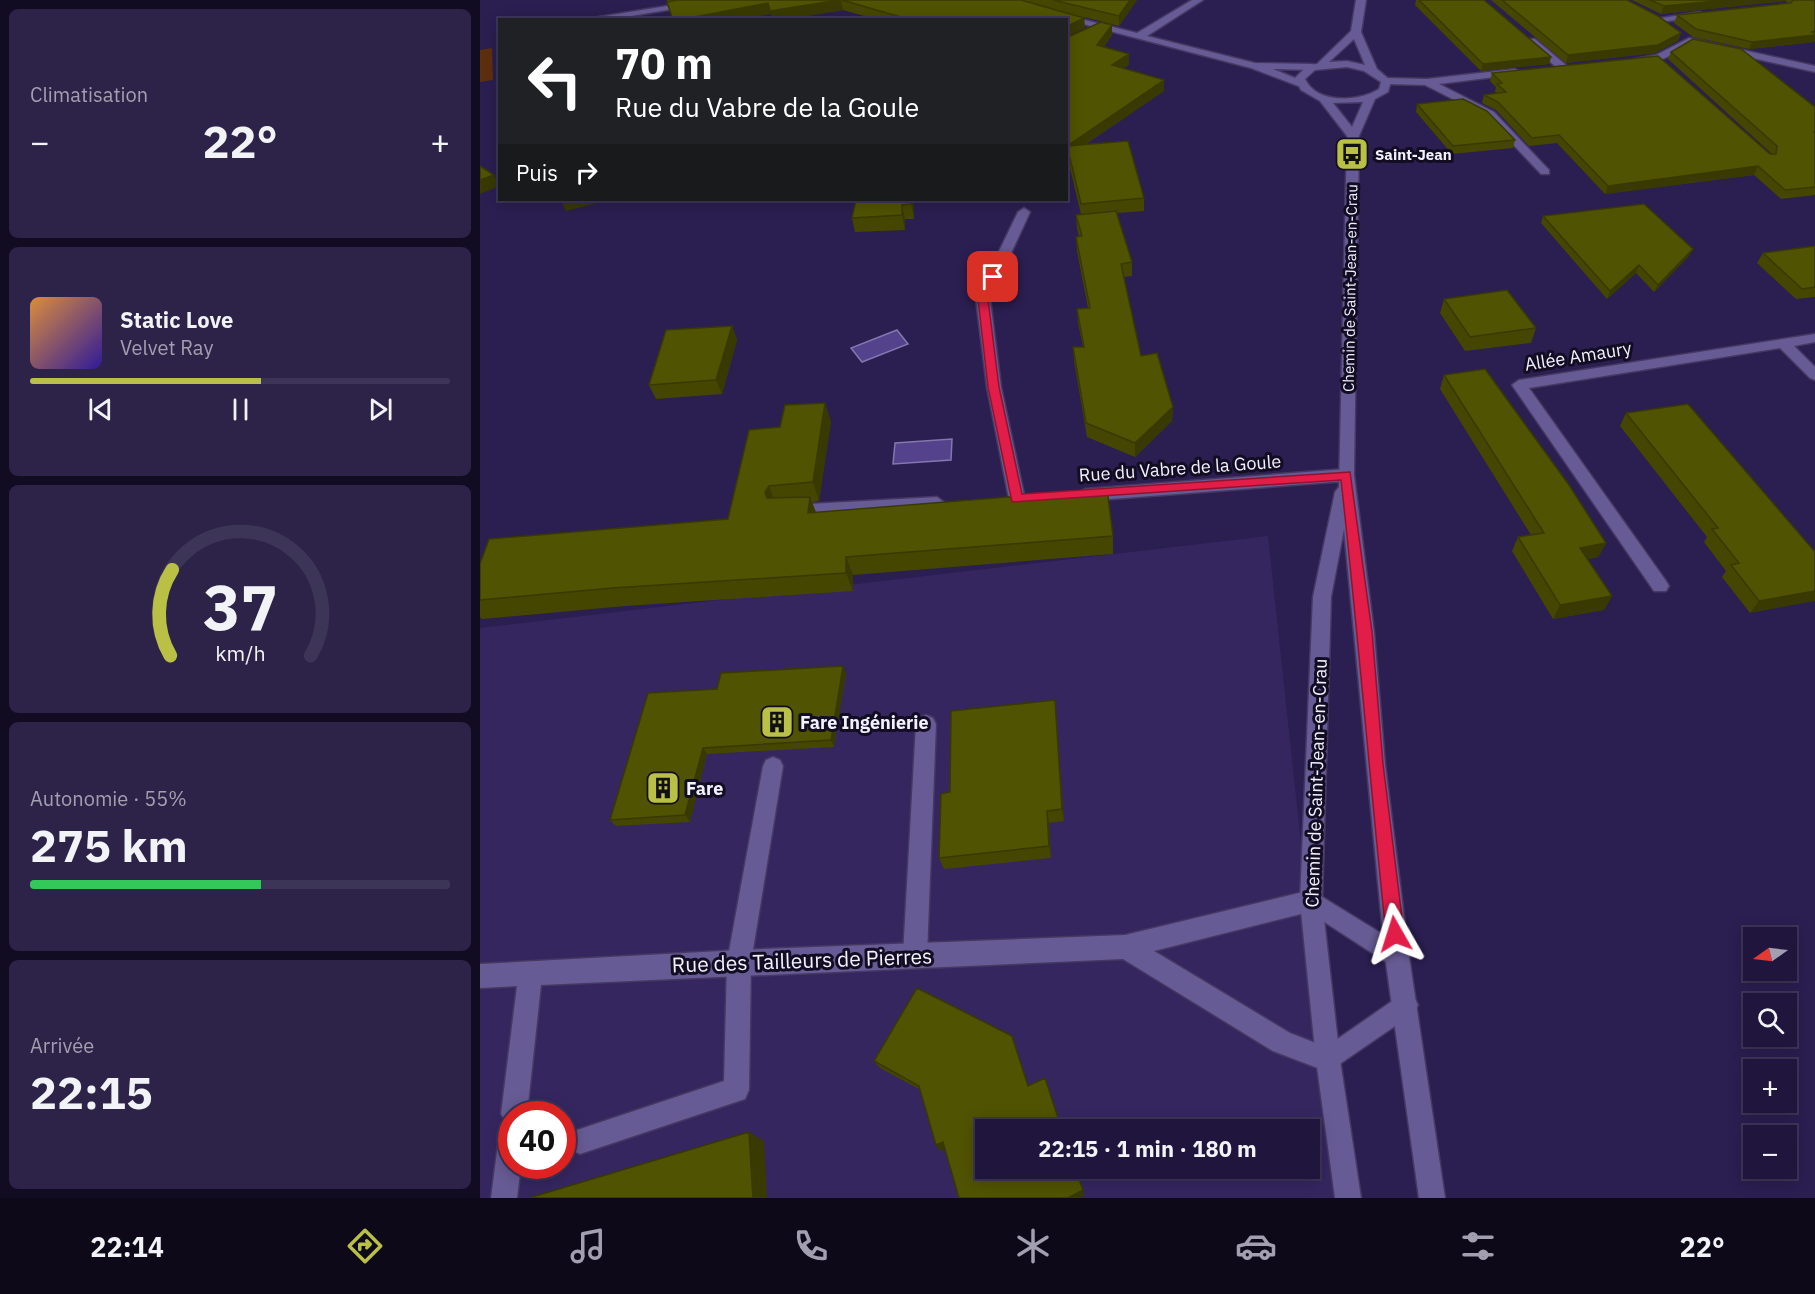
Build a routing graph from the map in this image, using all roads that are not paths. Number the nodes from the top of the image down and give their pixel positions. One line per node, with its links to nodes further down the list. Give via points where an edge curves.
1 (723, 0): 7 (street)
2 (1198, 0): 15 (street)
3 (1361, 0): 12 (street)
4 (1046, 14): 8 (street)
5 (1650, 14): 10 (street)
6 (1705, 14): 10 (street)
7 (599, 18)
8 (1062, 18)
9 (1068, 19): 11 (street)
10 (1660, 19): 13 (street)
11 (1099, 27): 14 (street); 15 (street)
12 (1356, 32): 19 (street); 21 (street)
13 (1682, 35): 17 (street, via 1662,62); 22 (street)
14 (1083, 36)
15 (1138, 37): 18 (street)
16 (1527, 37): 20 (street)
17 (1626, 61)
18 (1255, 66): 19 (street); 26 (street)
19 (1317, 66): 21 (street, via 1347,64); 26 (street, via 1300,78)
20 (1562, 67)
21 (1372, 69): 24 (street)
22 (1815, 69)
23 (1529, 71): 25 (street)
24 (1386, 81): 25 (street); 28 (street, via 1384,90)
25 (1427, 82): 30 (street, via 1490,114)
26 (1301, 84): 27 (street)
27 (1323, 98): 28 (street); 29 (street)
28 (1370, 99): 29 (street)
29 (1353, 136): 35 (street, Chemin de Saint-Jean-en-Crau)
30 (1545, 172)
31 (1024, 212): 37 (street, via 983,299 1011,499)
32 (1815, 338): 33 (street, Allée Amaury)
33 (1783, 344): 34 (street); 40 (street, Allée Amaury, via 1519,385)
34 (1815, 375)
35 (1346, 475): 36 (street, Rue du Vabre de la Goule); 43 (street, Chemin de Saint-Jean-en-Crau, via 1322,597); 46 (street, Chemin de Saint-Jean-en-Crau)
36 (1069, 496)
37 (1038, 498)
38 (958, 502): 39 (street)
39 (783, 511)
40 (1660, 586)
41 (926, 724): 45 (street)
42 (773, 766): 47 (street)
43 (1311, 901): 44 (street, Rue des Tailleurs de Pierres); 46 (street); 51 (street, Chemin de Saint-Jean-en-Crau)
44 (1125, 947): 45 (street, Rue des Tailleurs de Pierres); 51 (street, via 1282,1042)
45 (915, 955): 47 (street, Rue des Tailleurs de Pierres)
46 (1397, 956): 50 (street, Chemin de Saint-Jean-en-Crau)
47 (739, 962): 48 (street, Rue des Tailleurs de Pierres); 53 (street, via 736,1090)
48 (530, 973): 49 (street, Rue des Tailleurs de Pierres); 52 (street)
49 (480, 976)
50 (1406, 1005): 51 (street); 57 (street, Chemin de Saint-Jean-en-Crau)
51 (1328, 1060): 56 (street, Chemin de Saint-Jean-en-Crau)
52 (515, 1101)
53 (580, 1140)
54 (506, 1179): 55 (street)
55 (504, 1198)
56 (1348, 1198)
57 (1432, 1198)

